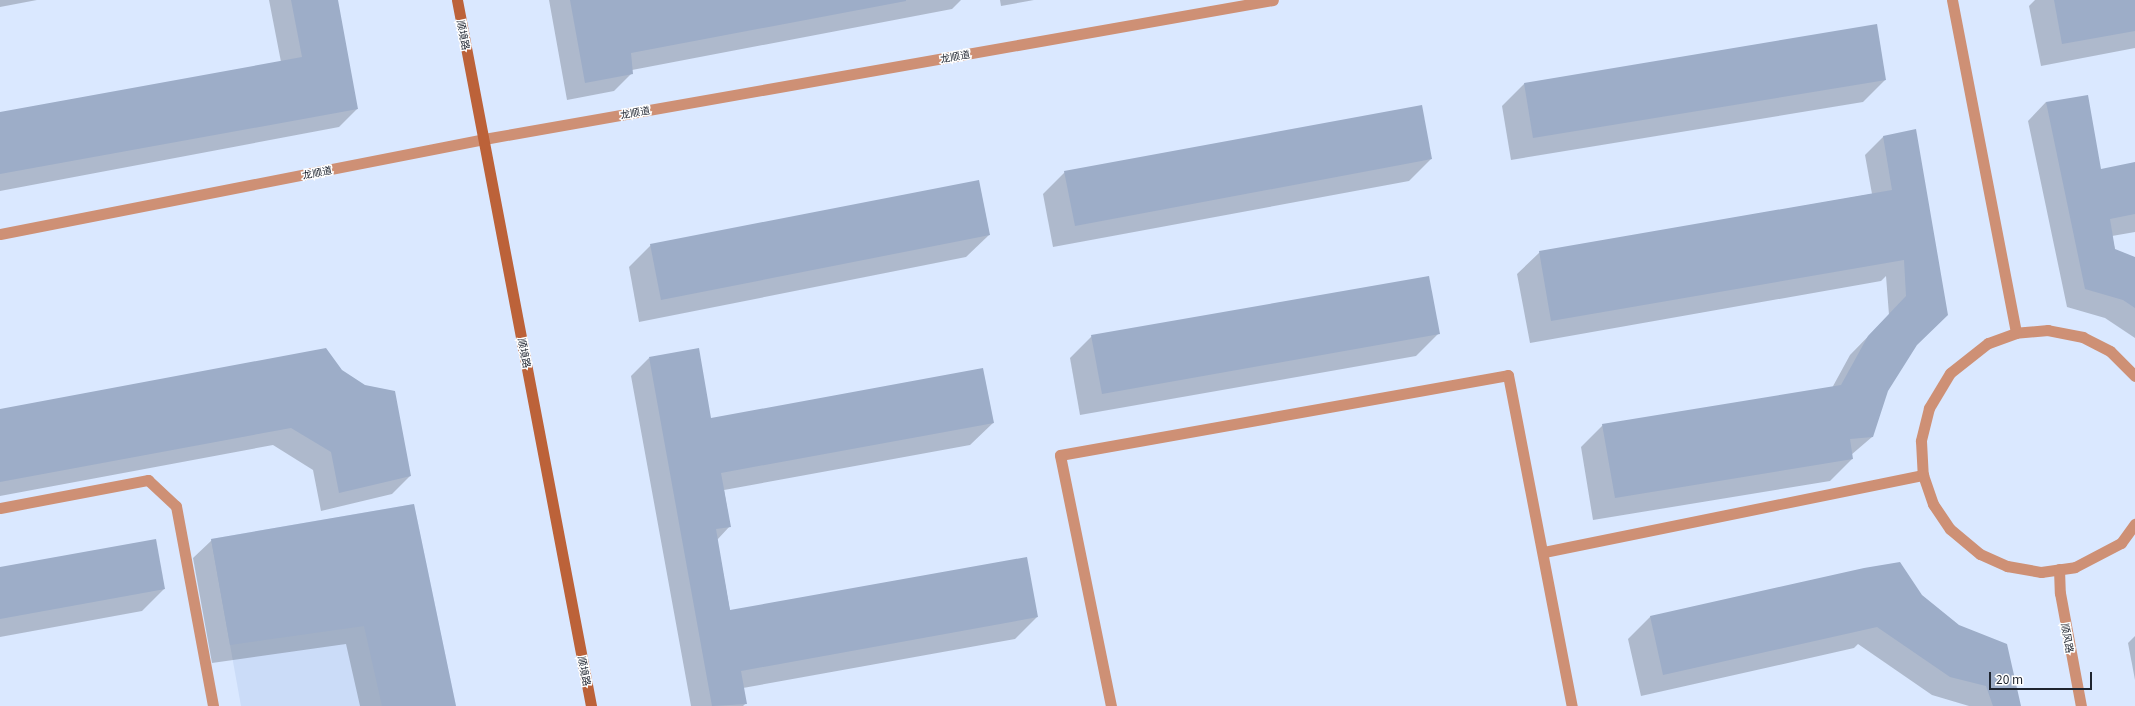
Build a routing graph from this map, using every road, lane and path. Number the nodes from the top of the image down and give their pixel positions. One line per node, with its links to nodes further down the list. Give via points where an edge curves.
1 (457, 0): 4 (main road, 顺境路)
2 (1273, 0): 4 (street, 龙顺道)
3 (1952, 0): 6 (street)
4 (484, 139): 5 (street, 龙顺道); 14 (main road, 顺境路)
5 (0, 234)
6 (2016, 333): 7 (street, via 2048,330 2083,337 2110,351); 8 (street, via 1988,343 1950,373 1929,408 1921,441)
7 (2135, 376)
8 (1924, 475): 11 (street); 12 (street, via 1933,504 1950,529 1980,554 2007,566 2041,572)
9 (0, 508): 13 (street, via 148,480 154,485 176,506)
10 (2135, 524): 12 (street, via 2121,542 2075,567)
11 (1544, 552): 15 (street, via 1508,375 1060,455); 16 (street)
12 (2059, 569): 17 (street, 顺风路, via 2060,593)
13 (213, 706)
14 (592, 706)
15 (1111, 706)
16 (1572, 706)
17 (2081, 706)

